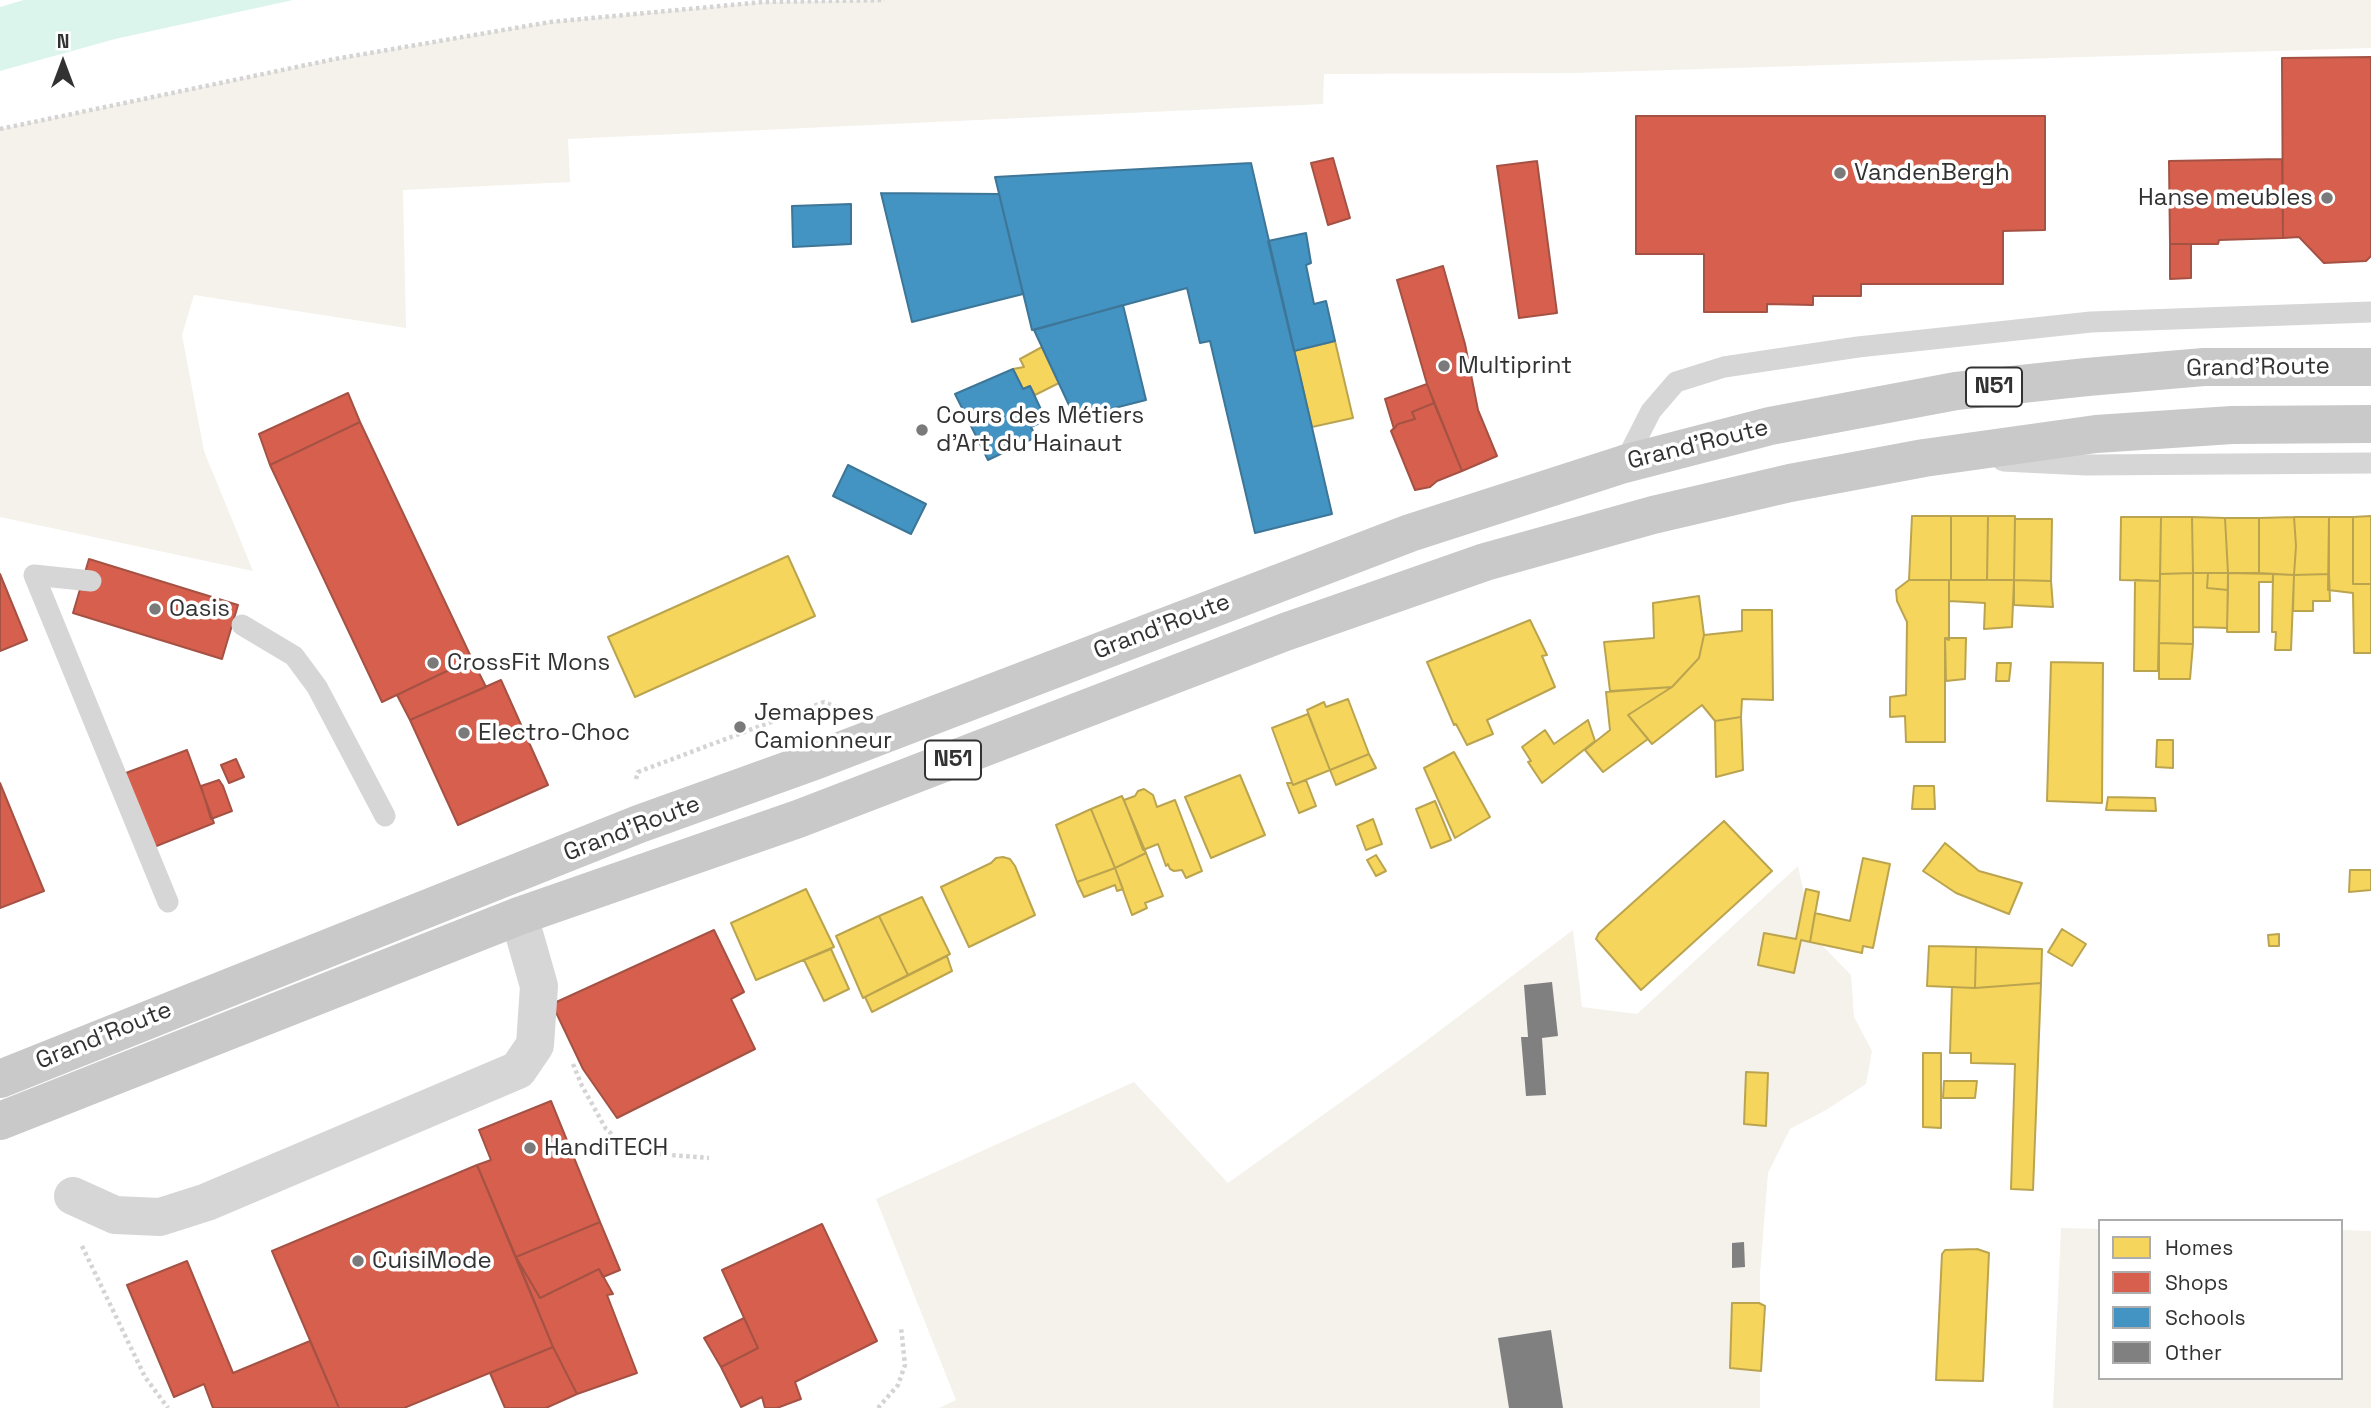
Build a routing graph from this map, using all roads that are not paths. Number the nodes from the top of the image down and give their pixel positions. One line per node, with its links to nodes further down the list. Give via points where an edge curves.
1 (2371, 312): 6 (lane, via 2091,323 1858,347 1724,367 1676,382 1651,411)
2 (2371, 367): 6 (main road, Grand'Route / N51, via 2204,367 1956,391 1770,426)
3 (2371, 424): 4 (main road, Grand'Route / N51, via 2232,425 2096,434)
4 (1924, 458): 5 (lane, via 2086,466); 11 (main road, Grand'Route / N51, via 1665,512 1485,562 1285,632 798,819)
5 (2371, 463)
6 (1624, 464): 12 (main road, Grand'Route / N51, via 1398,537 639,824)
7 (92, 581): 10 (lane, via 34,575)
8 (242, 625): 9 (lane, via 294,656 317,687)
9 (385, 816)
10 (168, 902)
11 (519, 916): 13 (main road, Grand'Route / N51); 14 (street, via 539,986 535,1045 518,1070 207,1202 160,1217 116,1215)
12 (0, 1079)
13 (0, 1121)
14 (73, 1196)

